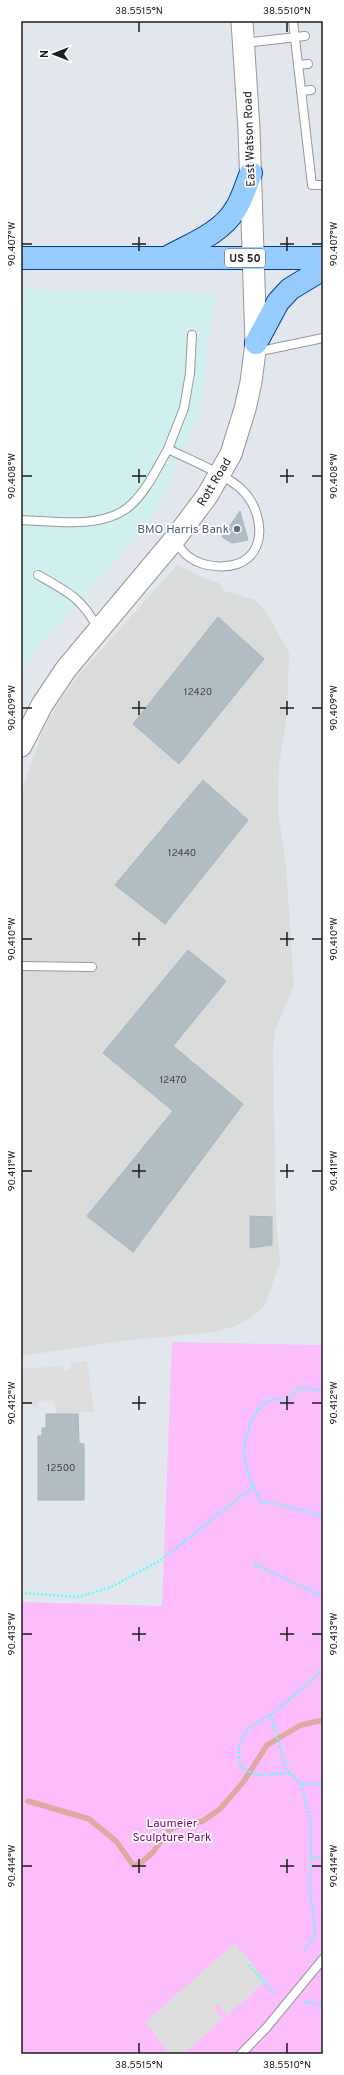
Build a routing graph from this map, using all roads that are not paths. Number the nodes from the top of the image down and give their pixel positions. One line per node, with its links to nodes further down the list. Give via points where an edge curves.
1 (242, 21): 5 (street, East Watson Road)
2 (293, 21): 4 (lane)
3 (305, 36): 4 (lane)
4 (295, 37): 5 (lane); 7 (lane)
5 (244, 43): 10 (street, East Watson Road)
6 (308, 64): 7 (lane)
7 (298, 65): 9 (lane)
8 (311, 90): 9 (lane)
9 (301, 91): 11 (lane, via 312,185)
10 (251, 174): 13 (main road, via 236,210 226,221 216,230); 14 (street, East Watson Road)
11 (323, 185)
12 (21, 258): 13 (main road, US 50)
13 (166, 258): 14 (main road, US 50)
14 (253, 258): 15 (main road, US 50); 19 (street, Rott Road)
15 (323, 258)
16 (323, 269): 19 (main road, via 290,289 278,302)
17 (192, 335): 20 (lane, via 190,373 184,408)
18 (323, 338): 19 (lane)
19 (256, 347): 21 (street, Rott Road, via 245,409)
20 (168, 449): 21 (lane); 22 (lane, via 137,497 126,508 111,517 91,521)
21 (220, 476): 23 (street, Rott Road); 23 (lane, via 240,488 257,514 258,537 249,557 218,567 188,557)
22 (21, 520)
23 (174, 540): 25 (street, Rott Road)
24 (38, 575): 25 (lane, via 72,594 90,613)
25 (98, 630): 26 (street, Rott Road, via 51,690)
26 (21, 746)
27 (21, 966): 28 (lane)
28 (92, 967)
29 (323, 1958): 30 (lane, via 267,2027)
30 (240, 2054)

